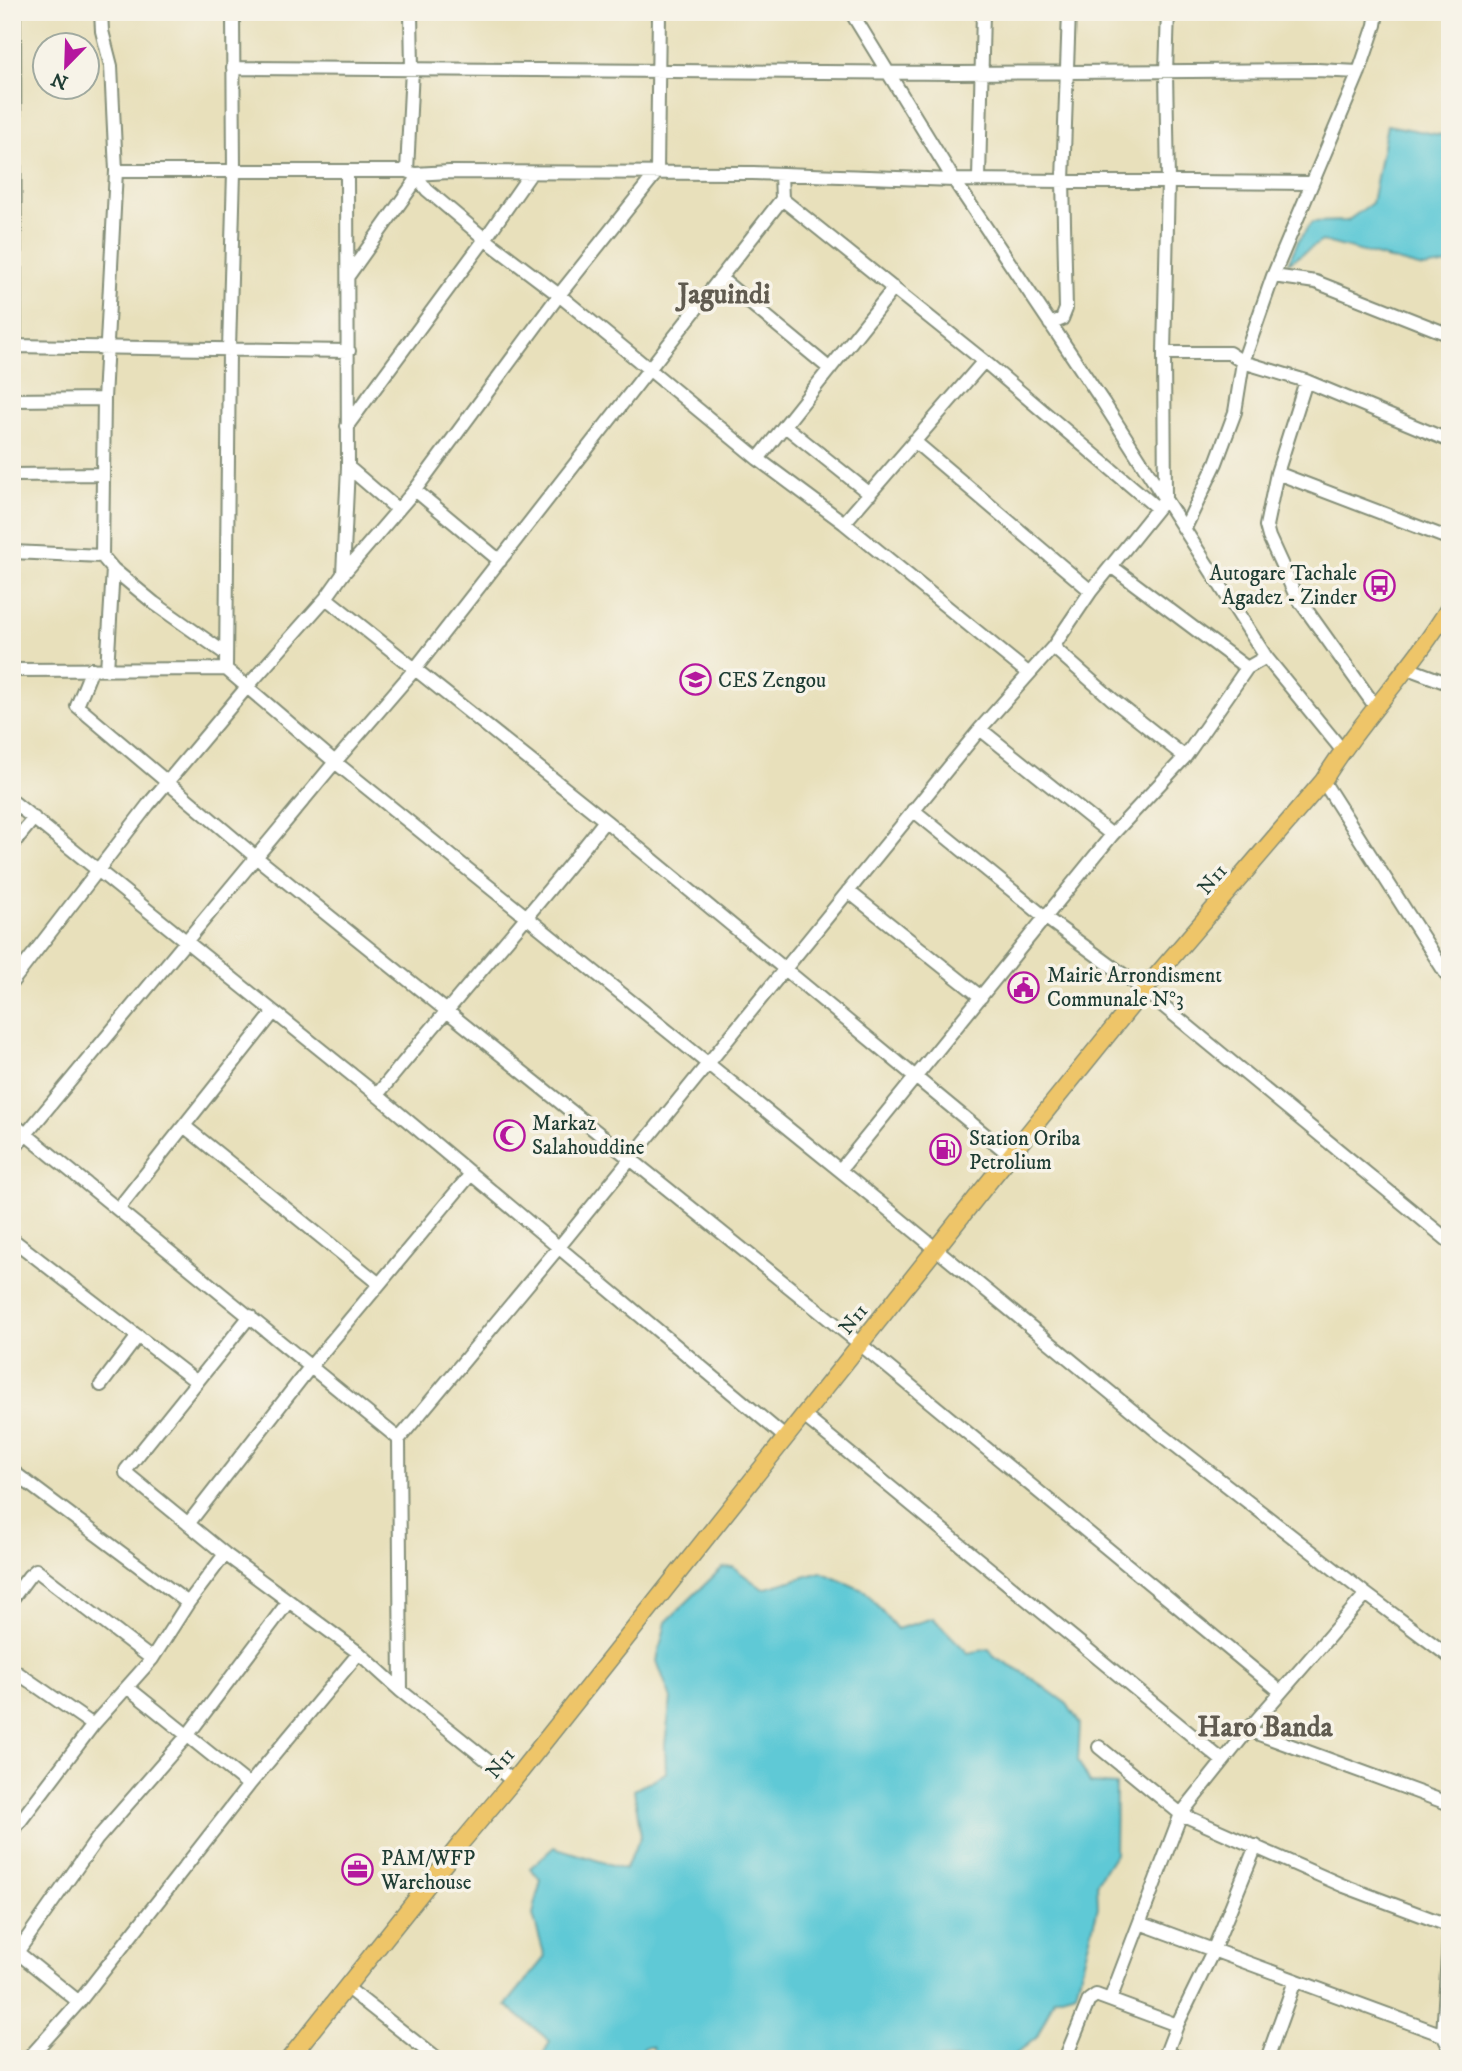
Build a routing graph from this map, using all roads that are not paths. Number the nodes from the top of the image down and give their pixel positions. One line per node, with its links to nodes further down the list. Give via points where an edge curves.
1 (14, 12): 40 (street)
2 (101, 12): 19 (street, via 111,66)
3 (233, 12): 11 (street)
4 (411, 12): 12 (street)
5 (659, 12): 13 (street)
6 (852, 12): 15 (street)
7 (983, 12): 14 (street)
8 (1069, 12): 18 (street)
9 (1168, 12): 16 (street)
10 (1377, 12): 17 (street)
11 (233, 68): 12 (street); 20 (street)
12 (412, 69): 13 (street); 25 (street)
13 (657, 69): 15 (street); 21 (street)
14 (982, 71): 15 (street); 18 (street); 26 (street)
15 (886, 72): 27 (street)
16 (1166, 72): 17 (street); 18 (street); 29 (street)
17 (1359, 72): 30 (street)
18 (1066, 73): 28 (street)
19 (116, 171): 20 (street); 41 (street)
20 (234, 172): 22 (street); 42 (street)
21 (657, 172): 23 (street); 24 (street); 37 (street)
22 (347, 173): 25 (street); 33 (street)
23 (531, 173): 25 (street); 32 (street)
24 (781, 174): 27 (street); 31 (street)
25 (413, 175): 32 (street); 33 (street)
26 (979, 178): 27 (street); 28 (street)
27 (954, 180): 38 (street)
28 (1063, 180): 29 (street); 38 (street, via 1066,309 1062,319)
29 (1168, 181): 30 (street); 44 (street)
30 (1311, 183): 34 (street)
31 (782, 199): 35 (street); 36 (street)
32 (485, 239): 37 (street); 53 (street)
33 (348, 276): 43 (street)
34 (1273, 276): 39 (street, via 1316,282); 46 (street)
35 (720, 278): 47 (street); 48 (street)
36 (894, 288): 45 (street); 48 (street)
37 (559, 295): 47 (street); 61 (street)
38 (1050, 324): 63 (street)
39 (1450, 335)
40 (13, 347): 41 (street)
41 (107, 348): 42 (street); 50 (street)
42 (229, 349): 43 (street); 78 (street)
43 (349, 351): 53 (street)
44 (1164, 353): 46 (street, via 1229,353); 63 (street)
45 (984, 361): 55 (street); 63 (street)
46 (1243, 362): 49 (street); 66 (street, via 1235,412)
47 (649, 367): 56 (street); 70 (street)
48 (830, 369): 52 (street)
49 (1306, 381): 54 (street); 58 (street)
50 (104, 399): 51 (street); 59 (street)
51 (12, 400)
52 (785, 425): 56 (street); 62 (street)
53 (347, 426): 57 (street)
54 (1450, 441)
55 (914, 442): 62 (street); 74 (street)
56 (758, 459): 65 (street)
57 (348, 467): 64 (street); 73 (street)
58 (1276, 473): 67 (street); 90 (street, via 1266,526 1269,537 1295,594)
59 (103, 474): 60 (street); 69 (street)
60 (12, 475)
61 (415, 490): 64 (street); 70 (street)
62 (870, 494): 65 (street)
63 (1161, 504): 66 (street); 71 (street)
64 (397, 509): 73 (street)
65 (844, 523): 87 (street)
66 (1185, 528): 79 (street)
67 (1450, 540)
68 (12, 552): 69 (street)
69 (102, 555): 72 (street)
70 (500, 561): 84 (street)
71 (1111, 566): 74 (street); 80 (street)
72 (113, 569): 78 (street); 86 (street)
73 (344, 574): 75 (street)
74 (1091, 591): 77 (street)
75 (326, 598): 84 (street); 89 (street)
76 (1450, 606): 81 (main road, N11)
77 (1053, 648): 87 (street); 93 (street)
78 (226, 654): 83 (street)
79 (1266, 657): 80 (street); 92 (street)
80 (1247, 668): 93 (street)
81 (1407, 668): 88 (street); 90 (main road, N11)
82 (92, 669): 85 (street); 86 (street); 96 (street, via 77,706)
83 (226, 669): 86 (street); 89 (street)
84 (415, 669): 94 (street); 100 (street)
85 (12, 670)
86 (107, 670)
87 (1029, 674): 91 (street)
88 (1450, 684)
89 (247, 687): 94 (street); 96 (street)
90 (1375, 706): 92 (main road, N11)
91 (979, 729): 98 (street); 101 (street)
92 (1342, 750): 95 (main road, N11)
93 (1185, 757): 101 (street)
94 (335, 762): 103 (street); 106 (street)
95 (1323, 781): 110 (street); 112 (main road, N11)
96 (169, 782): 103 (street); 104 (street)
97 (12, 801): 99 (street)
98 (913, 810): 105 (street); 107 (street)
99 (34, 818): 102 (street); 104 (street)
100 (604, 822): 106 (street); 109 (street)
101 (1112, 835): 107 (street)
102 (12, 845)
103 (257, 858): 108 (street); 114 (street)
104 (97, 871): 108 (street); 111 (street)
105 (848, 891): 109 (street); 113 (street)
106 (528, 916): 114 (street); 116 (street)
107 (1046, 918): 112 (street); 113 (street)
108 (187, 942): 115 (street); 121 (street)
109 (785, 970): 116 (street); 117 (street)
110 (1450, 980)
111 (12, 982)
112 (1144, 990): 123 (main road, N11); 129 (street)
113 (981, 997): 117 (street)
114 (445, 1010): 118 (street); 124 (street)
115 (274, 1012): 118 (street); 120 (street)
116 (707, 1063): 124 (street); 125 (street)
117 (915, 1078): 123 (street); 125 (street)
118 (377, 1095): 126 (street)
119 (12, 1123): 121 (street)
120 (184, 1126): 127 (street); 132 (street)
121 (26, 1134): 122 (street); 127 (street)
122 (12, 1152)
123 (1011, 1156): 131 (main road, N11)
124 (629, 1160): 130 (street); 135 (street)
125 (839, 1170): 131 (street)
126 (471, 1174): 130 (street); 132 (street)
127 (118, 1209): 133 (street)
128 (12, 1239): 134 (street)
129 (1450, 1242)
130 (559, 1247): 140 (street); 141 (street)
131 (934, 1250): 135 (main road, N11); 145 (street)
132 (378, 1283): 136 (street)
133 (250, 1316): 136 (street); 137 (street)
134 (138, 1336): 137 (street); 138 (street)
135 (860, 1344): 139 (main road, N11); 155 (street)
136 (311, 1366): 141 (street); 143 (street)
137 (197, 1381): 143 (street, via 126,1473)
138 (101, 1385)
139 (804, 1416): 140 (main road, N11); 160 (street)
140 (786, 1438): 161 (main road, N11)
141 (399, 1439): 154 (street)
142 (12, 1471): 148 (street)
143 (188, 1524): 144 (street)
144 (225, 1554): 147 (street); 148 (street)
145 (1366, 1594): 150 (street); 155 (street)
146 (12, 1599): 151 (street, via 36,1570)
147 (288, 1602): 149 (street); 158 (street)
148 (188, 1604): 151 (street)
149 (359, 1653): 154 (street); 162 (street)
150 (1450, 1657)
151 (152, 1660): 153 (street)
152 (12, 1669): 156 (street)
153 (127, 1686): 156 (street); 158 (street)
154 (401, 1691): 161 (street)
155 (1281, 1692): 157 (street)
156 (93, 1725): 165 (street)
157 (1248, 1730): 160 (street); 163 (street)
158 (187, 1736): 162 (street); 169 (street, via 97,1839)
159 (1099, 1747): 164 (street)
160 (1223, 1761): 164 (street)
161 (513, 1781): 172 (main road, N11)
162 (249, 1785): 174 (street)
163 (1450, 1804)
164 (1181, 1814): 166 (street); 167 (street)
165 (12, 1832)
166 (1256, 1846): 168 (street, via 1344,1886); 170 (street)
167 (1140, 1923): 170 (street); 173 (street)
168 (1450, 1925): 176 (street)
169 (15, 1950): 174 (street)
170 (1213, 1951): 171 (street); 175 (street)
171 (1295, 1981): 176 (street); 185 (street)
172 (346, 1987): 178 (main road, N11); 182 (street)
173 (1110, 2000): 175 (street); 183 (street, via 1091,1997)
174 (79, 2002): 180 (street)
175 (1177, 2025): 179 (street)
176 (1443, 2035): 177 (street)
177 (1450, 2049)
178 (293, 2053): 181 (street)
179 (1165, 2055): 184 (street)
180 (28, 2059)
181 (312, 2059)
182 (437, 2059)
183 (1065, 2059)
184 (1183, 2059)
185 (1267, 2059)

